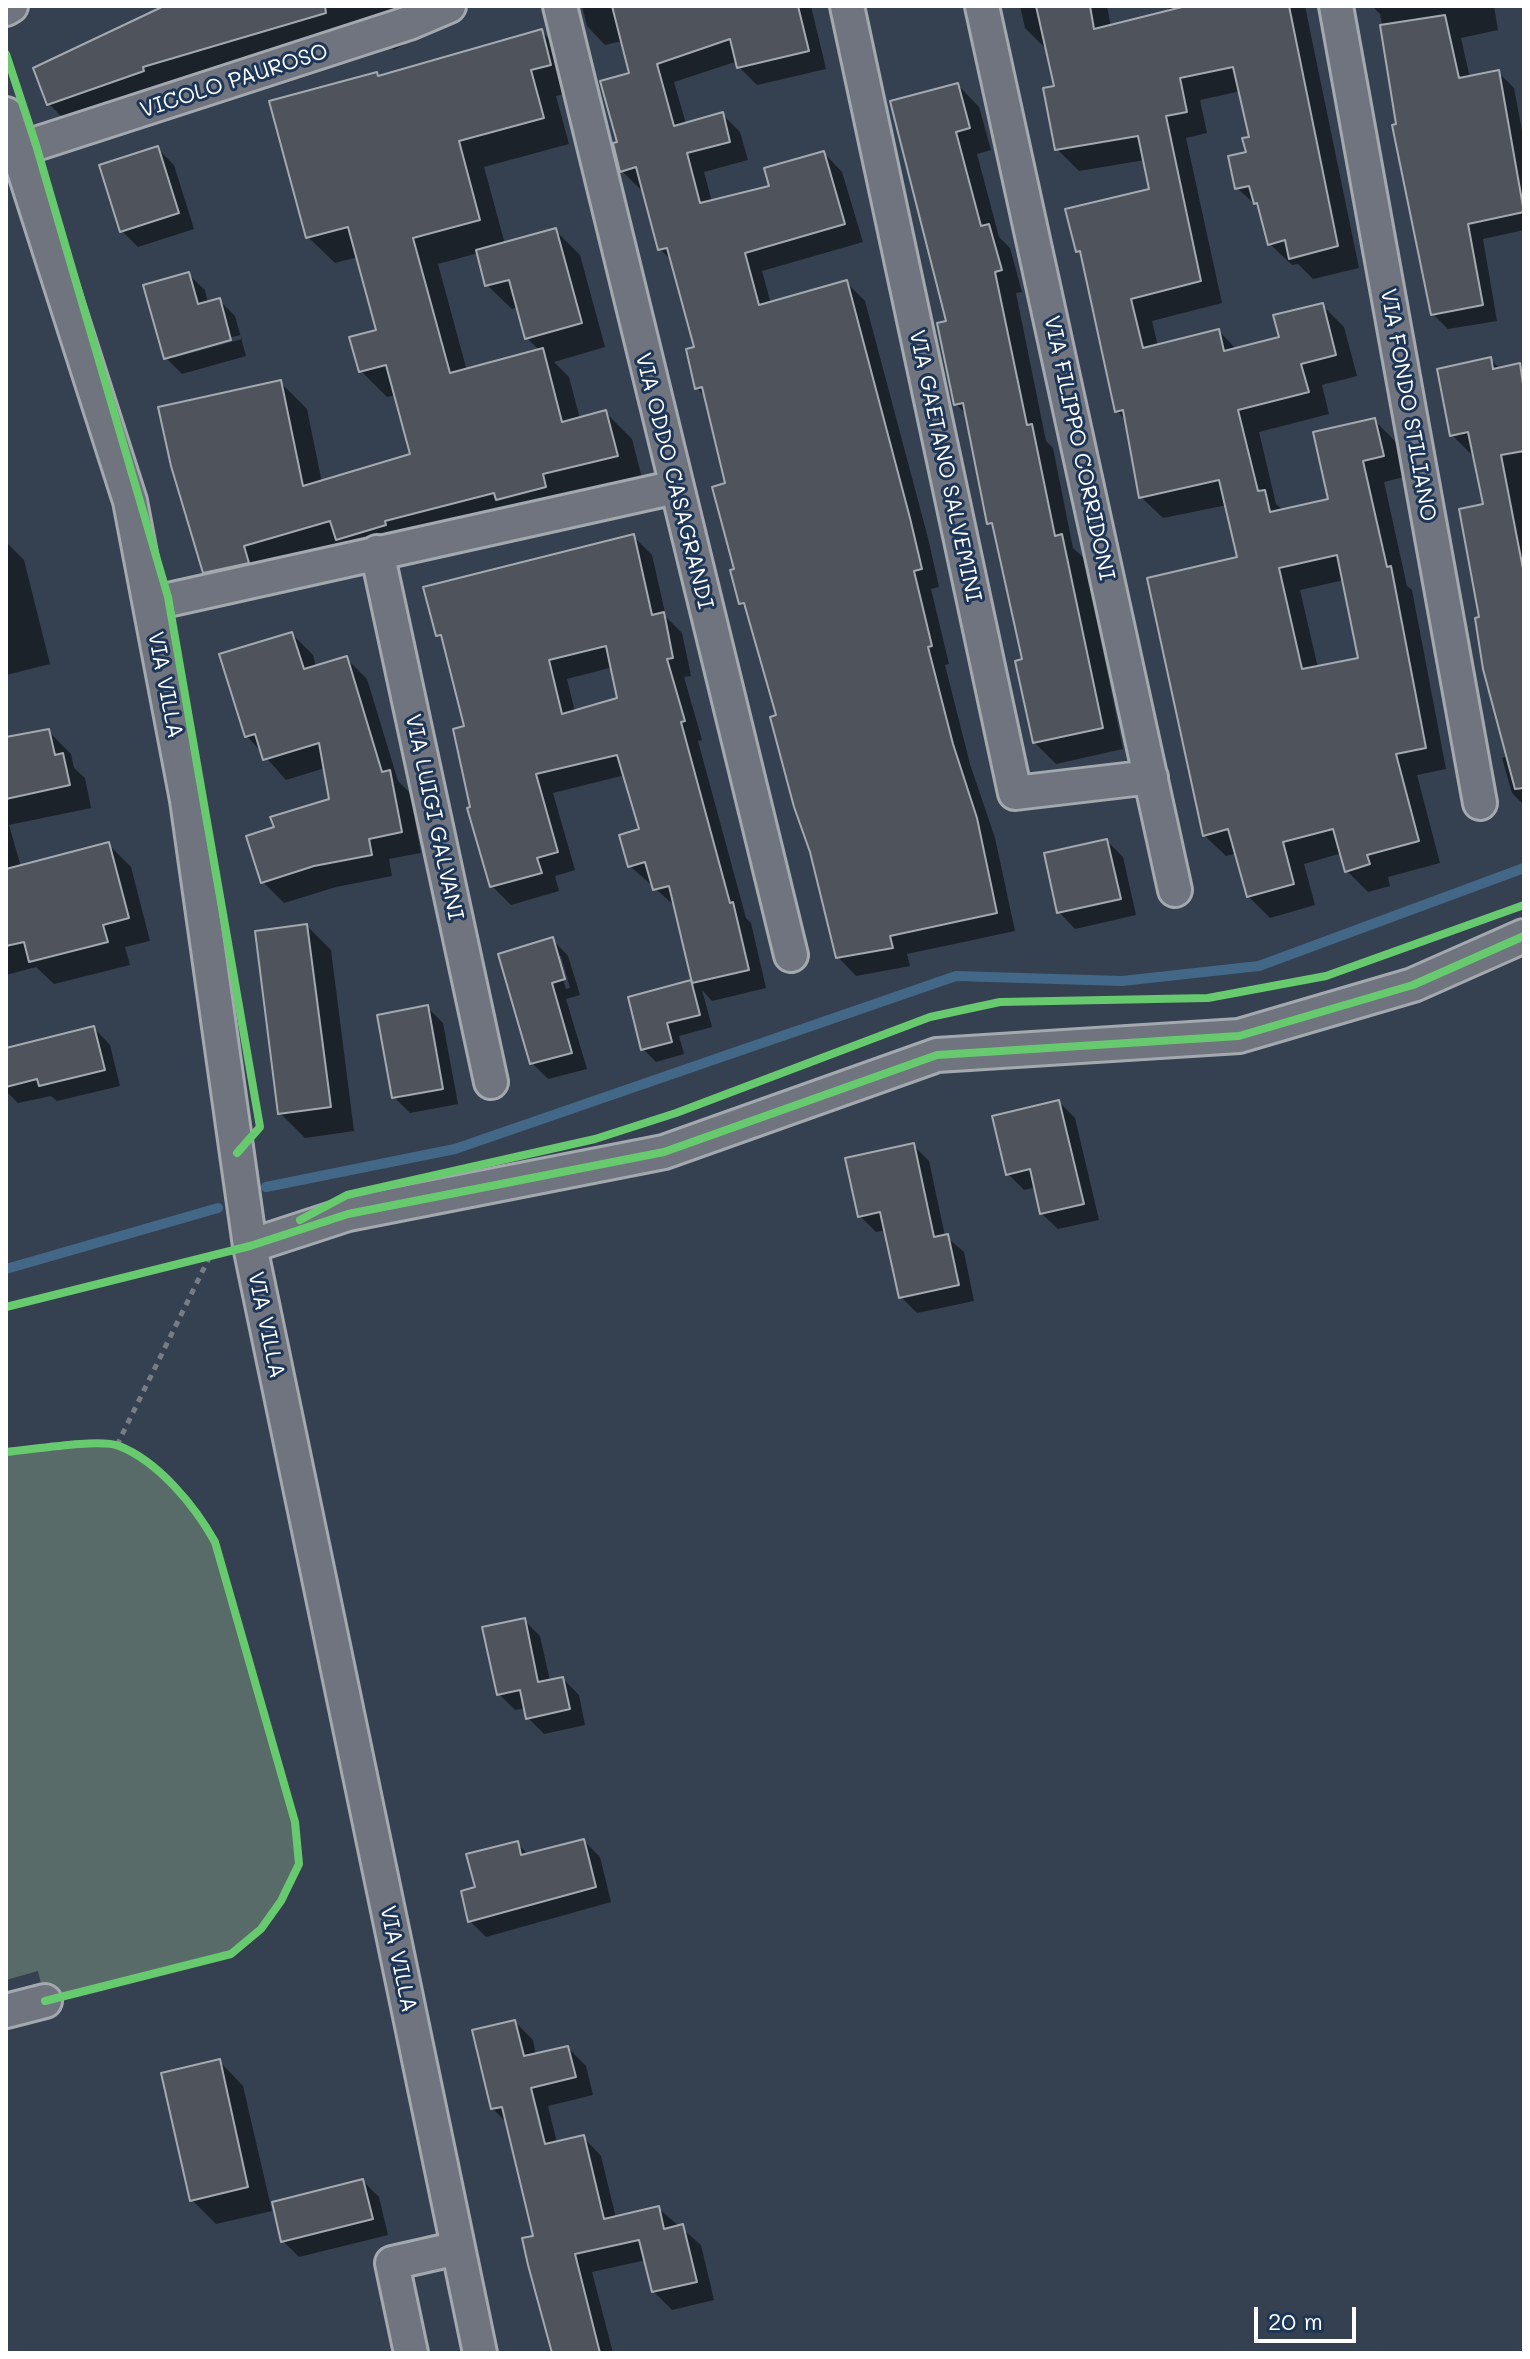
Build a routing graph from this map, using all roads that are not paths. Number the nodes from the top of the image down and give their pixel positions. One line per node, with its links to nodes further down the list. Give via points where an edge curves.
1 (449, 6): 7 (street, VICOLO PAUROSO)
2 (560, 6): 8 (street, VIA ODDO CASAGRANDI)
3 (847, 6): 11 (street, VIA GAETANO SALVEMINI, via 1015,793)
4 (982, 6): 11 (street, VIA FILIPPO CORRIDONI)
5 (1336, 6): 12 (street, VIA FONDO STILIANO)
6 (6, 114): 7 (street, VIA VILLA)
7 (17, 150): 10 (street, VIA VILLA, via 130,501)
8 (676, 487): 9 (street); 15 (street, VIA ODDO CASAGRANDI)
9 (377, 552): 10 (street); 16 (street, VIA LUIGI GALVANI)
10 (150, 604): 17 (street, VIA VILLA, via 187,800)
11 (1151, 777): 13 (street, VIA FILIPPO CORRIDONI)
12 (1480, 803)
13 (1175, 890)
14 (1524, 936): 17 (street, via 1413,985 1239,1036 937,1055 664,1152 348,1214)
15 (791, 955)
16 (491, 1082)
17 (250, 1246): 20 (street, VIA VILLA)
18 (45, 2001): 19 (street)
19 (6, 2011)
20 (458, 2248): 21 (street, via 392,2263); 22 (street, VIA VILLA)
21 (411, 2353)
22 (480, 2353)

